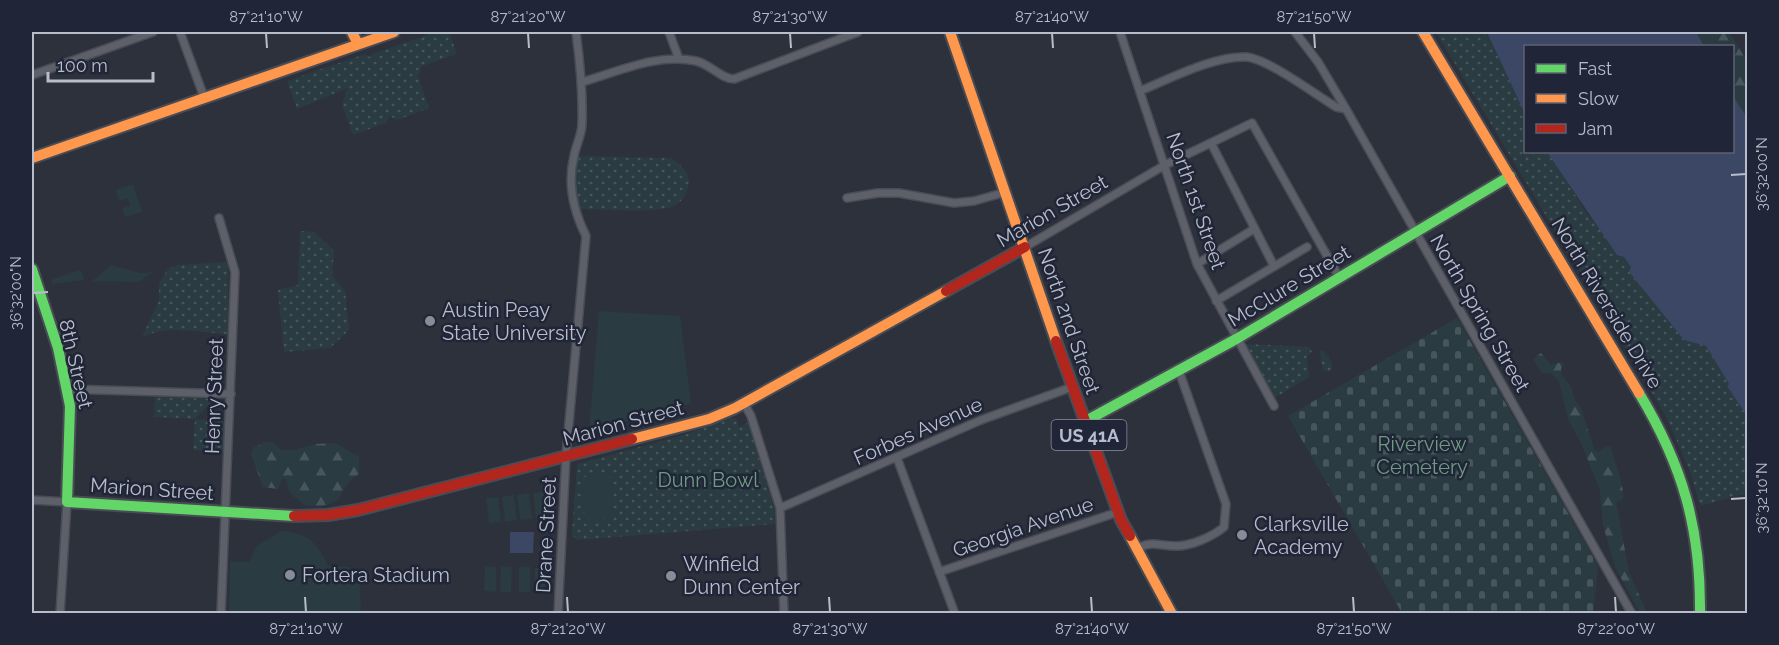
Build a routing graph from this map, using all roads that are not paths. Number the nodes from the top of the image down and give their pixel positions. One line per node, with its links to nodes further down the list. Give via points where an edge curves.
1 (153, 32): 14 (street)
2 (180, 32): 17 (street)
3 (352, 32): 12 (main road)
4 (394, 32): 12 (main road)
5 (576, 32): 15 (street, Drane Street)
6 (669, 32): 13 (street)
7 (858, 32): 13 (street, via 734,79 727,79 704,63)
8 (950, 32): 23 (main road, North 2nd Street / US 41A)
9 (1120, 32): 16 (street, North 1st Street)
10 (1295, 32): 18 (street, North Spring Street)
11 (1423, 32): 22 (main road, North Riverside Drive)
12 (363, 39): 17 (main road)
13 (680, 59): 15 (street, via 662,58)
14 (32, 75)
15 (582, 82): 43 (street, Drane Street, via 582,127 570,189 586,236)
16 (1140, 91): 18 (street, via 1216,62 1247,57 1266,63 1336,107); 21 (street, North 1st Street)
17 (204, 97): 20 (main road)
18 (1346, 109): 27 (street, North Spring Street)
19 (1212, 145): 21 (street, Marion Street); 26 (street); 33 (street, Marion Street, via 1252,123)
20 (32, 158)
21 (1165, 165): 28 (street, Marion Street); 30 (street, North 1st Street)
22 (1510, 176): 27 (main road, McClure Street); 59 (main road, North Riverside Drive, via 1664,435 1694,522)
23 (1006, 192): 24 (street, via 954,203 899,193); 28 (main road, North 2nd Street / US 41A)
24 (847, 198)
25 (219, 218): 39 (street, Henry Street, via 235,272)
26 (1254, 229): 30 (street); 31 (street)
27 (1414, 232): 33 (main road, McClure Street); 58 (street, North Spring Street)
28 (1025, 247): 37 (main road, North 2nd Street / US 41A); 40 (main road, Marion Street)
29 (1307, 247): 31 (street)
30 (1197, 264): 34 (street, North 1st Street)
31 (1274, 266): 34 (street)
32 (32, 268): 38 (main road, 8th Street)
33 (1339, 277): 35 (main road, McClure Street)
34 (1216, 301): 35 (street, North 1st Street)
35 (1238, 338): 36 (main road, McClure Street); 41 (street, North 1st Street)
36 (1179, 371): 42 (main road, McClure Street); 50 (street, via 1226,504 1224,527 1216,534 1189,543 1148,543)
37 (1072, 387): 42 (main road, North 2nd Street / US 41A); 44 (street, Forbes Avenue, via 981,420)
38 (67, 389): 39 (street); 46 (main road, 8th Street, via 71,423)
39 (231, 394): 48 (street, Henry Street)
40 (744, 403): 43 (main road, Marion Street, via 709,419); 47 (street)
41 (1274, 406)
42 (1084, 422): 49 (main road, North 2nd Street / US 41A)
43 (566, 456): 48 (main road, Marion Street, via 328,515); 54 (street, Drane Street)
44 (897, 458): 47 (street, Forbes Avenue); 51 (street)
45 (32, 500): 46 (street, Marion Street)
46 (67, 502): 48 (main road, Marion Street); 52 (street, 8th Street)
47 (780, 508): 55 (street)
48 (226, 512): 53 (street, Henry Street)
49 (1118, 512): 50 (main road, North 2nd Street / US 41A); 51 (street, Georgia Avenue)
50 (1135, 549): 57 (main road, North 2nd Street / US 41A)
51 (939, 572): 56 (street)
52 (60, 614)
53 (221, 614)
54 (558, 614)
55 (784, 614)
56 (955, 614)
57 (1172, 614)
58 (1632, 614)
59 (1701, 614)

